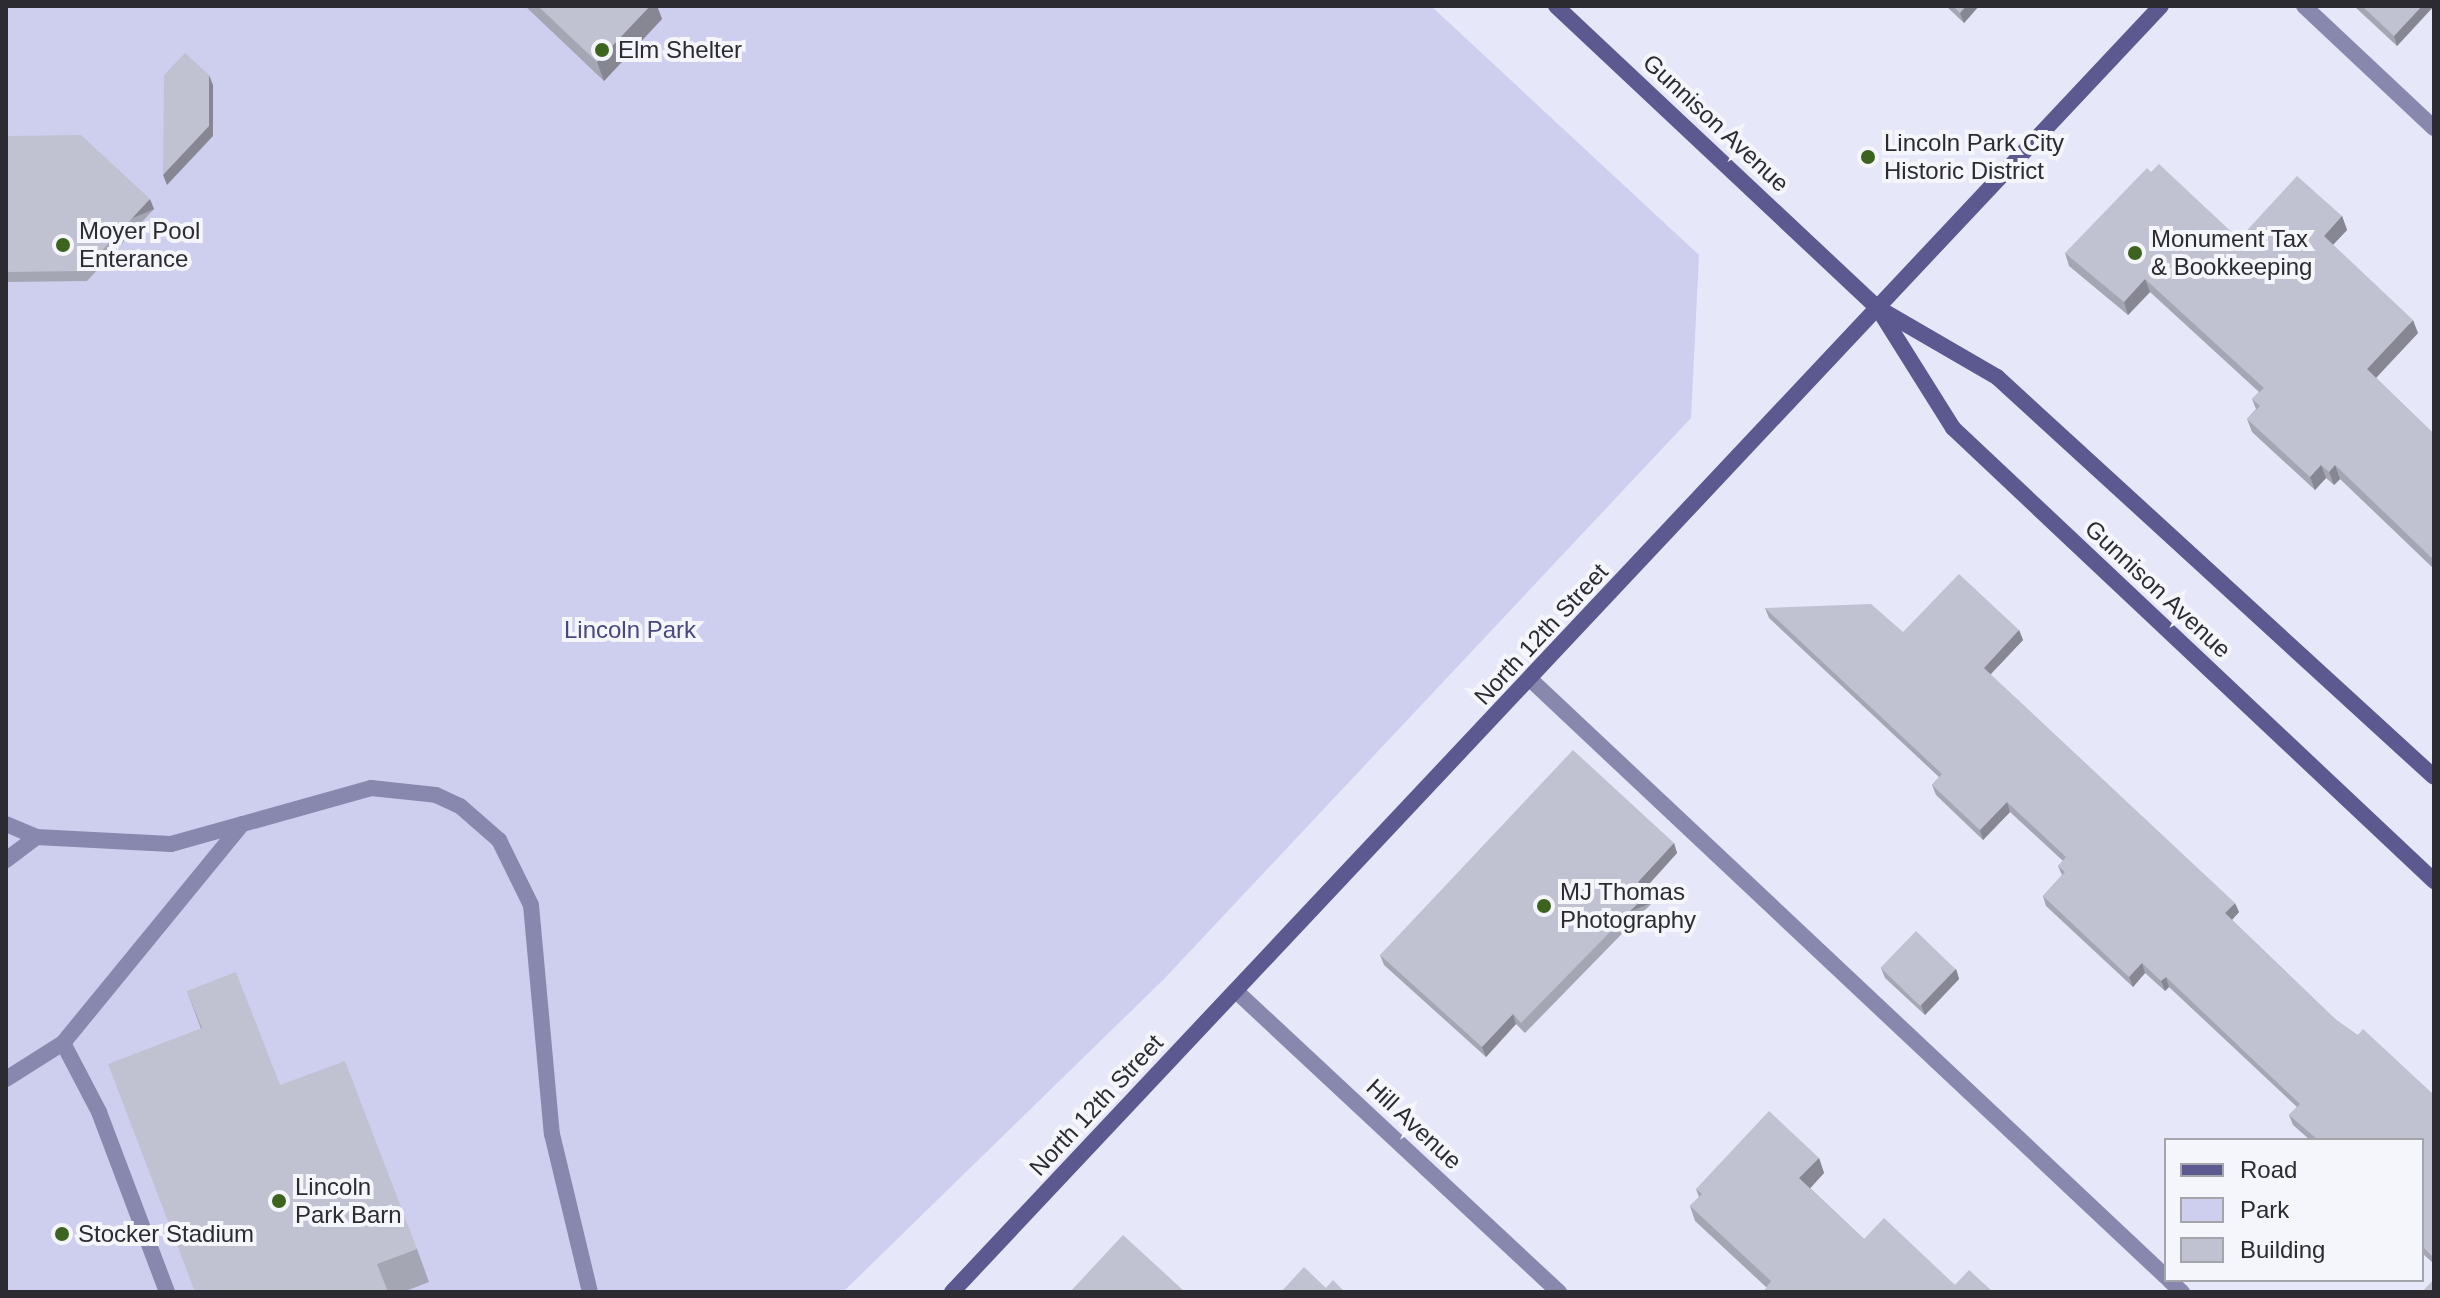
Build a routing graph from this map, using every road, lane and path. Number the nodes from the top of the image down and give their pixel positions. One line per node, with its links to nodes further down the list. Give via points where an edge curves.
1 (1556, 6): 5 (street, Gunnison Avenue)
2 (2161, 6): 5 (street, North 12th Street)
3 (2304, 6): 4 (street)
4 (2434, 128)
5 (1878, 308): 6 (street, North 12th Street); 7 (street, Gunnison Avenue, via 1997,377); 12 (street, Gunnison Avenue, via 1953,428)
6 (1531, 680): 13 (street, North 12th Street); 16 (street)
7 (2434, 777)
8 (243, 822): 10 (street, via 171,844); 14 (street); 18 (street, via 371,788 436,795 460,806 499,840 531,905 552,1134)
9 (6, 824): 10 (street)
10 (36, 837): 11 (street)
11 (6, 860)
12 (2434, 881)
13 (1236, 991): 19 (street, North 12th Street); 20 (street, Hill Avenue)
14 (63, 1043): 15 (street); 17 (street, via 99,1112)
15 (6, 1079)
16 (2164, 1275)
17 (167, 1292)
18 (590, 1292)
19 (952, 1292)
20 (1559, 1292)

